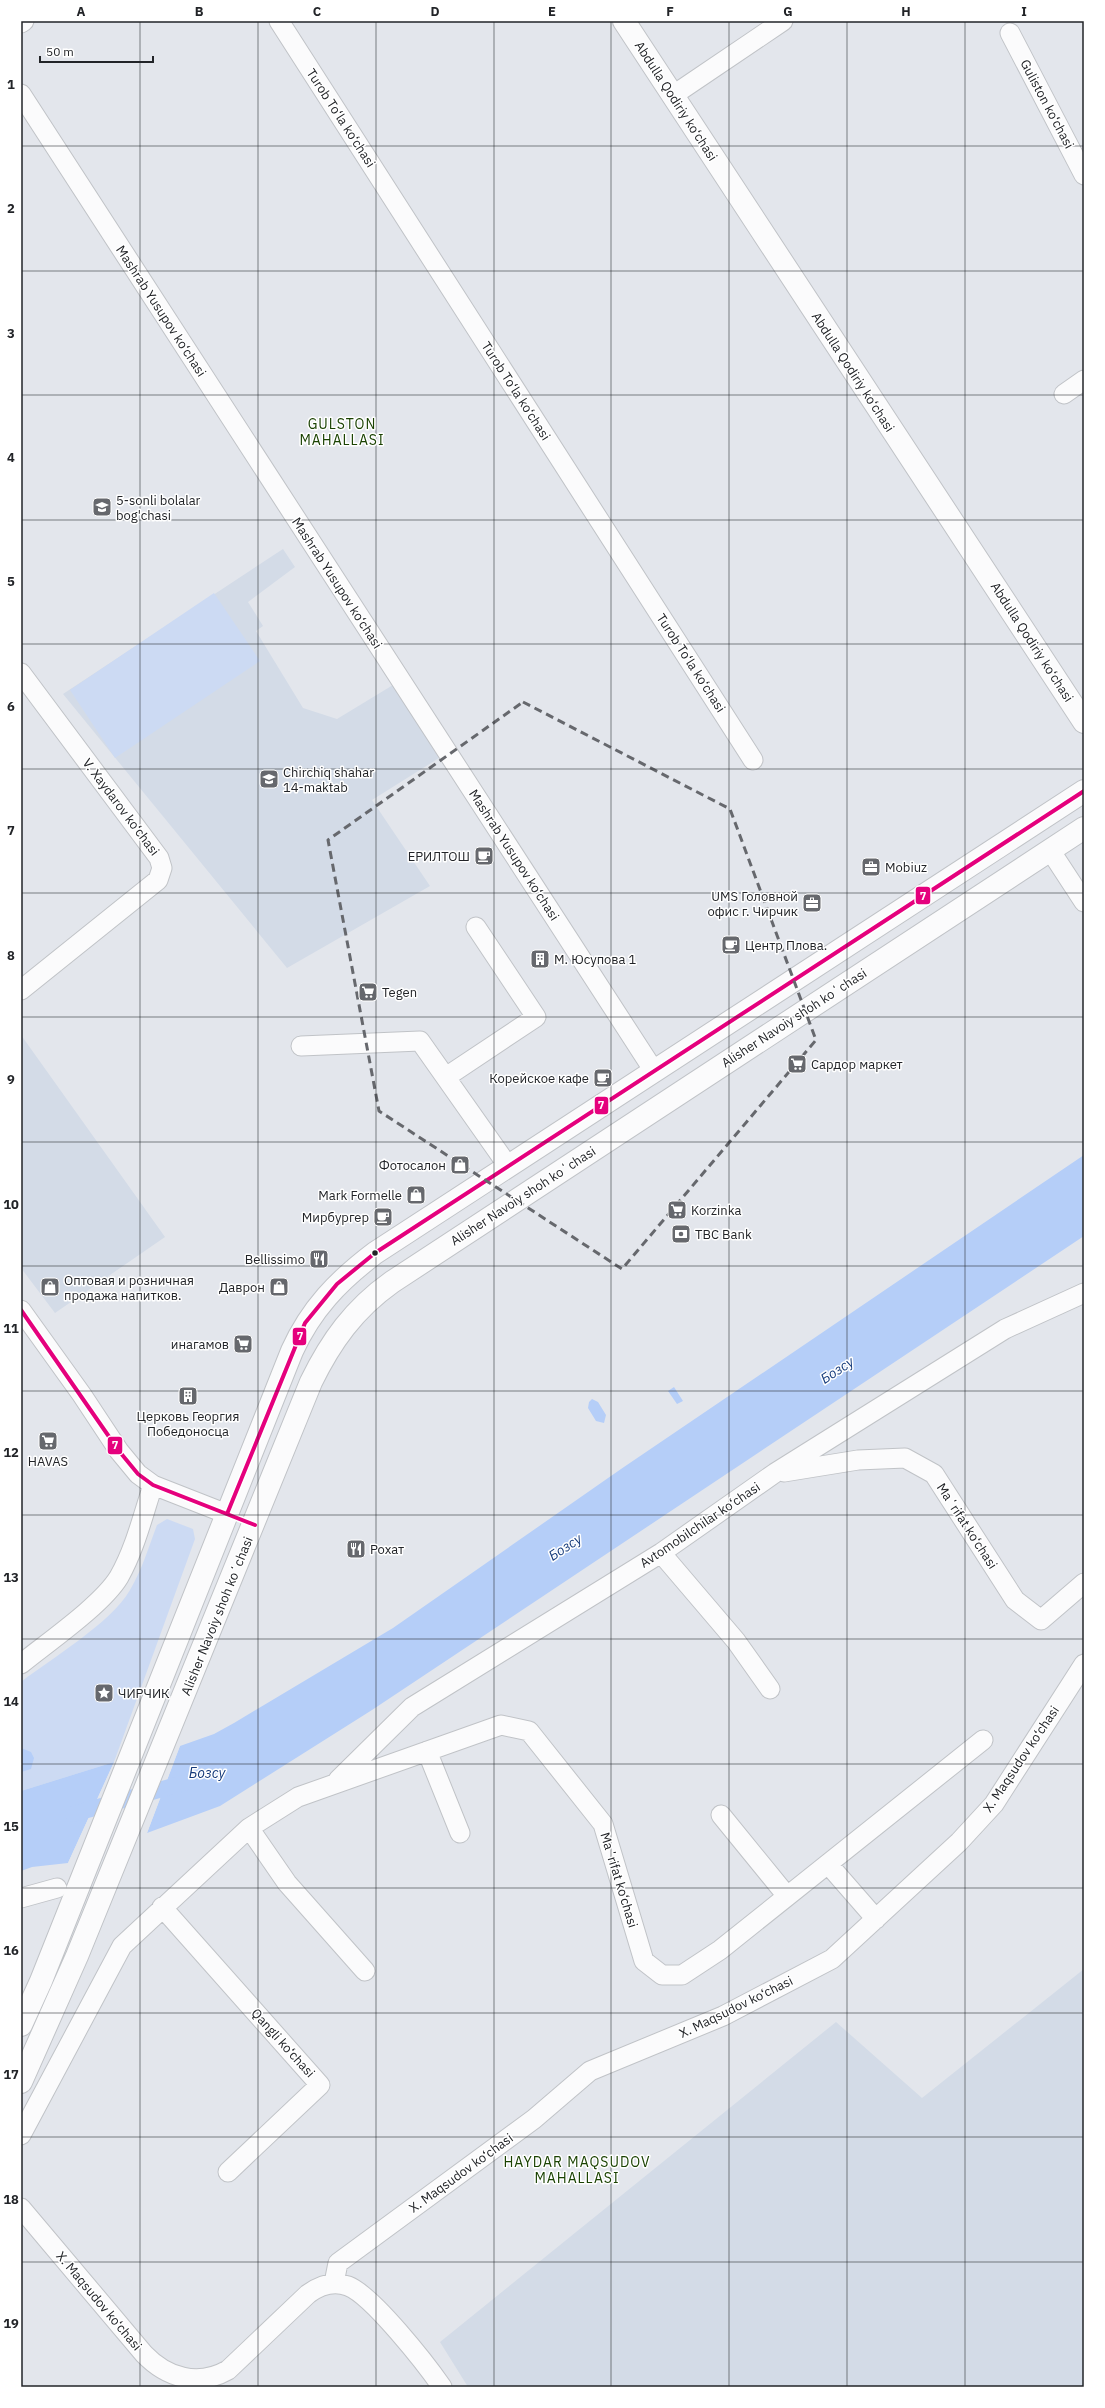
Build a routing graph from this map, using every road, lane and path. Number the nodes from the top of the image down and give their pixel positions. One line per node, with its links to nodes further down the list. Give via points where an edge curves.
1 (24, 21): 5 (street)
2 (279, 21): 14 (street, Turob To‘la ko‘chasi)
3 (624, 21): 8 (main road, Abdulla Qodiriy ko‘chasi)
4 (783, 21): 8 (street)
5 (21, 23)
6 (1010, 32): 9 (street, Guliston ko‘chasi)
7 (21, 94): 22 (street, Mashrab Yusupov ko‘chasi)
8 (672, 96): 13 (main road, Abdulla Qodiriy ko‘chasi)
9 (1084, 175)
10 (1084, 380): 11 (street)
11 (1064, 394)
12 (21, 673): 20 (street, V. Xaydarov ko‘chasi, via 160,858 162,868 158,880)
13 (1084, 722)
14 (753, 760)
15 (1084, 791): 22 (main road)
16 (1084, 828): 17 (main road, Alisher Navoiy shoh koʻchasi)
17 (1050, 850): 18 (street); 30 (main road, Alisher Navoiy shoh koʻchasi, via 374,1295 347,1322 321,1361)
18 (1084, 902)
19 (476, 927): 23 (street, via 536,1017)
20 (21, 990)
21 (301, 1046): 23 (street, via 420,1041)
22 (654, 1071): 24 (main road)
23 (446, 1077): 24 (street)
24 (508, 1166): 29 (main road, via 375,1253 337,1284 313,1311 292,1351)
25 (1084, 1294): 27 (street, Avtomobilchilar ko‘chasi, via 1006,1329)
26 (21, 1310): 28 (street, via 128,1464)
27 (775, 1473): 31 (street, Avtomobilchilar ko‘chasi); 32 (street, Maʼrifat ko‘chasi, via 858,1460 905,1458 934,1474 1015,1600 1041,1620)
28 (154, 1485): 29 (street); 33 (street, via 124,1568 112,1587)
29 (227, 1514): 30 (main road); 49 (main road)
30 (255, 1525): 50 (main road, Alisher Navoiy shoh koʻchasi)
31 (661, 1553): 35 (street, via 736,1641); 38 (street, Avtomobilchilar ko‘chasi, via 412,1707)
32 (1084, 1583)
33 (21, 1664)
34 (1084, 1664): 47 (street, X. Maqsudov ko‘chasi, via 994,1804 959,1842)
35 (770, 1689)
36 (982, 1740): 42 (street, Maʼrifat ko‘chasi)
37 (427, 1751): 38 (street, Maʼrifat ko‘chasi); 41 (street); 44 (street, Maʼrifat ko‘chasi, via 501,1725 530,1731 603,1824 644,1961 662,1975 682,1975 720,1950)
38 (334, 1784): 40 (street, Maʼrifat ko‘chasi, via 298,1796)
39 (721, 1815): 44 (street)
40 (249, 1828): 46 (street); 48 (street, via 287,1883)
41 (460, 1833)
42 (828, 1864): 44 (street, Maʼrifat ko‘chasi); 47 (street)
43 (57, 1888): 45 (street)
44 (787, 1896)
45 (21, 1898)
46 (162, 1907): 51 (street, via 122,1946); 52 (street, Qangli ko‘chasi, via 320,2084)
47 (876, 1919): 54 (street, X. Maqsudov ko‘chasi, via 832,1959 723,2016 590,2071 534,2119 338,2263)
48 (365, 1971)
49 (21, 2025)
50 (21, 2082)
51 (21, 2135)
52 (228, 2172)
53 (21, 2208): 55 (street, X. Maqsudov ko‘chasi, via 152,2362)
54 (334, 2283): 55 (street, X. Maqsudov ko‘chasi, via 308,2294 228,2370 204,2380); 56 (street, via 349,2286 364,2295 425,2362)
55 (187, 2383)
56 (442, 2387)

